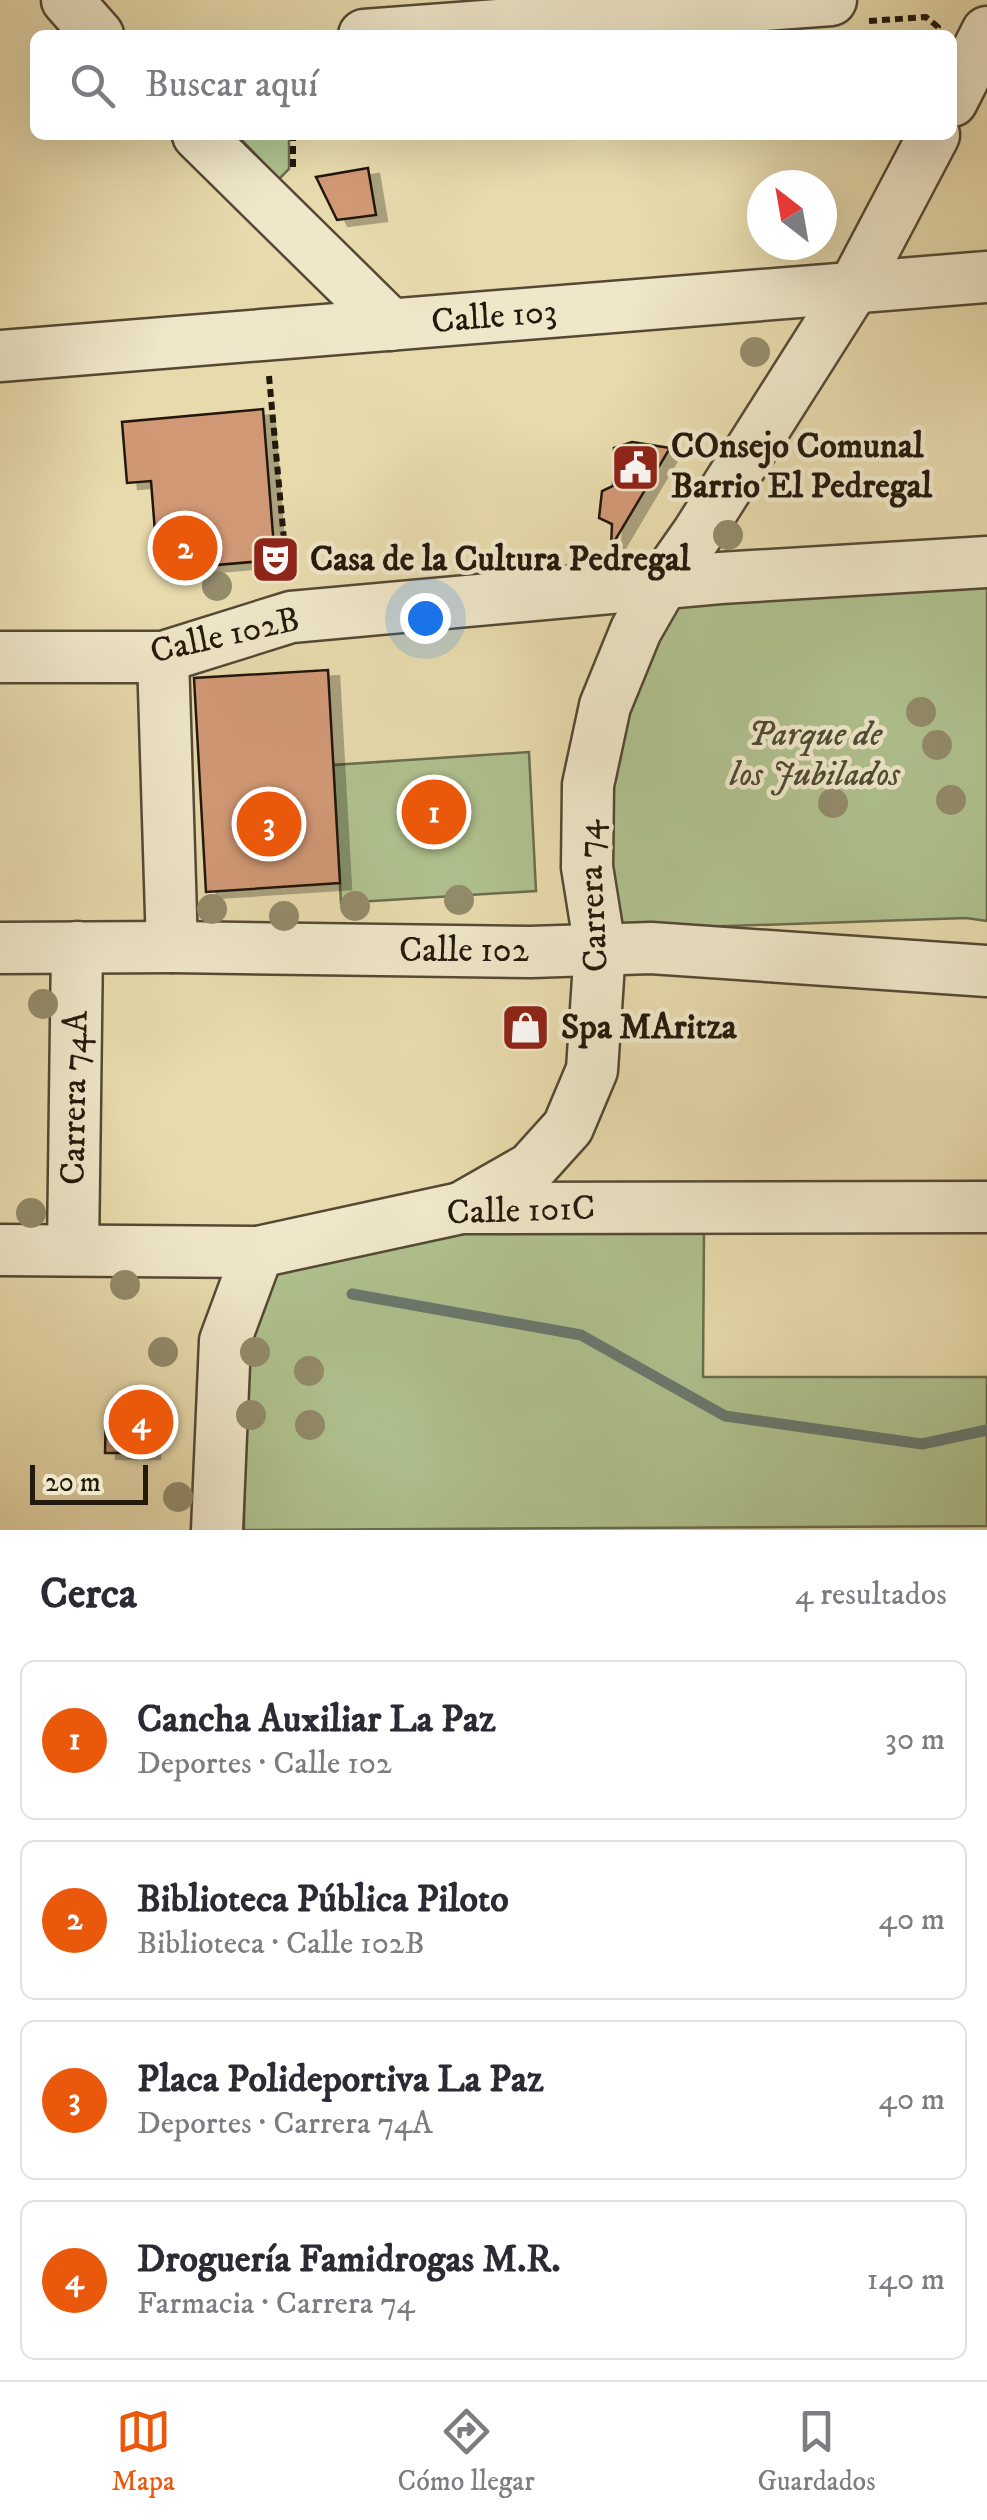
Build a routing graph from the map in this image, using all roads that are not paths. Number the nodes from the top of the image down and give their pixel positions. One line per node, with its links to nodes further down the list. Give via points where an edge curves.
1 (67, 0): 4 (street)
2 (379, 0): 5 (street)
3 (830, 0): 6 (street)
4 (94, 30)
5 (383, 30)
6 (436, 30)
7 (987, 32): 8 (street)
8 (957, 91)
9 (203, 140): 14 (street)
10 (931, 140): 12 (street, Carrera 74)
11 (987, 277): 12 (street, Calle 103)
12 (854, 288): 14 (street, Calle 103); 17 (street, Carrera 74)
13 (0, 315): 15 (street)
14 (391, 325): 15 (street, Calle 103)
15 (19, 354)
16 (987, 562): 17 (street, Calle 102B)
17 (663, 582): 19 (street, Calle 102B, via 291,617); 23 (street, Carrera 74, via 606,706 588,785 586,867)
18 (0, 657): 19 (street, Calle 102B)
19 (163, 657): 21 (street)
20 (78, 946): 21 (street, Calle 102); 22 (street, Calle 102); 28 (street, Carrera 74A)
21 (172, 947): 23 (street, Calle 102)
22 (0, 948)
23 (600, 948): 24 (street, Calle 102); 26 (street, Carrera 74, via 592,1070 568,1127 532,1168)
24 (987, 972)
25 (987, 1207): 26 (street, Calle 101C)
26 (462, 1208): 29 (street, Calle 101C)
27 (0, 1250): 28 (street, Calle 101C)
28 (73, 1250): 29 (street, Calle 101C)
29 (258, 1252): 30 (street, via 225,1341)
30 (217, 1530)

